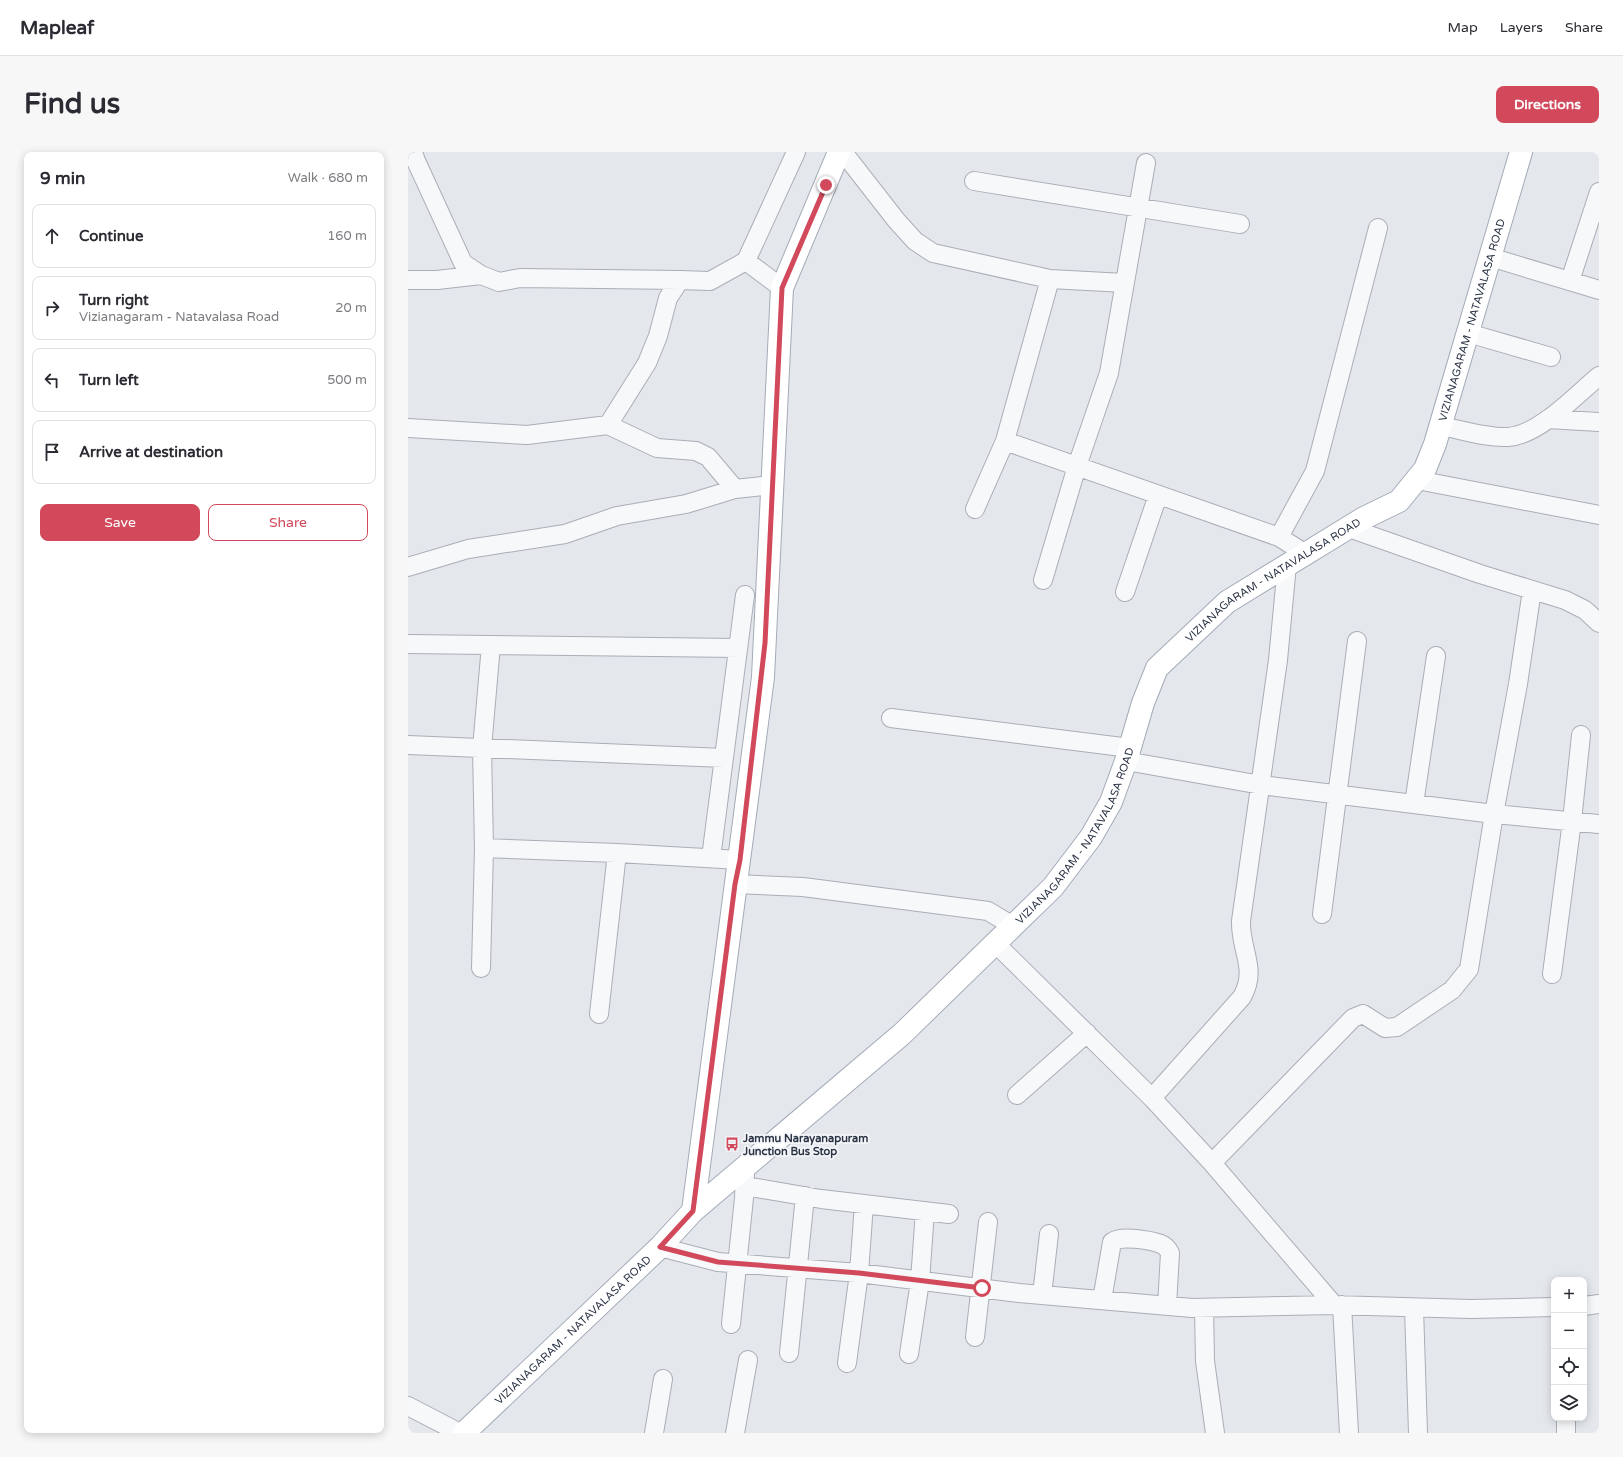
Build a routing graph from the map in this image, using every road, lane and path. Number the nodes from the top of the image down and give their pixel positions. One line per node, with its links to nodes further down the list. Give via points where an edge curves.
1 (413, 152): 14 (street, via 463,263)
2 (796, 152): 13 (street)
3 (839, 152): 20 (main road)
4 (843, 152): 15 (street, via 896,220 924,248 933,253)
5 (1521, 152): 12 (main road, VIZIANAGARAM - NATAVALASA ROAD)
6 (1146, 163): 9 (street)
7 (974, 181): 9 (street)
8 (1599, 192): 18 (street)
9 (1138, 208): 10 (street); 19 (street)
10 (1240, 224)
11 (1378, 228): 39 (street, via 1315,471)
12 (1490, 257): 18 (street); 22 (main road, VIZIANAGARAM - NATAVALASA ROAD)
13 (746, 262): 17 (street, via 710,281); 20 (street)
14 (481, 275): 16 (street); 17 (street, via 499,282 520,278)
15 (1050, 279): 19 (street); 30 (street)
16 (408, 280)
17 (680, 280): 27 (street, via 668,298 658,336 646,363)
18 (1570, 281): 21 (street)
19 (1125, 283): 31 (street, via 1109,374)
20 (782, 288): 33 (main road)
21 (1599, 290)
22 (1468, 333): 23 (street); 28 (main road, VIZIANAGARAM - NATAVALASA ROAD)
23 (1551, 357)
24 (1599, 376): 25 (street)
25 (1548, 419): 26 (street); 28 (street, via 1532,430 1509,437 1495,437)
26 (1599, 422)
27 (608, 425): 29 (street, via 527,435); 34 (street, via 657,448 696,451 708,457)
28 (1441, 426): 32 (main road, VIZIANAGARAM - NATAVALASA ROAD, via 1425,469)
29 (408, 428)
30 (1005, 440): 31 (street); 36 (street)
31 (1078, 466): 35 (street); 43 (street)
32 (1417, 480): 37 (street); 38 (main road, VIZIANAGARAM - NATAVALASA ROAD, via 1399,501)
33 (772, 485): 34 (street); 68 (main road, via 763,670)
34 (735, 489): 42 (street, via 686,504 617,516 565,534 468,549)
35 (1158, 495): 39 (street); 45 (street)
36 (975, 509)
37 (1599, 515)
38 (1348, 528): 40 (main road, VIZIANAGARAM - NATAVALASA ROAD); 44 (street)
39 (1279, 537): 40 (street)
40 (1306, 554): 41 (main road, VIZIANAGARAM - NATAVALASA ROAD)
41 (1287, 565): 57 (main road, VIZIANAGARAM - NATAVALASA ROAD, via 1227,602 1157,668 1143,703); 59 (street, via 1278,660)
42 (408, 567)
43 (1043, 580)
44 (1532, 590): 47 (street, via 1565,600 1585,610); 62 (street)
45 (1125, 592)
46 (745, 596): 51 (street)
47 (1599, 624)
48 (1357, 641): 60 (street)
49 (408, 644): 50 (street)
50 (491, 645): 51 (street); 56 (street)
51 (738, 648): 58 (street)
52 (1436, 656): 61 (street)
53 (891, 718): 57 (street)
54 (1581, 735): 63 (street)
55 (408, 746): 56 (street)
56 (482, 748): 58 (street); 65 (street)
57 (1128, 754): 59 (street); 71 (main road, VIZIANAGARAM - NATAVALASA ROAD, via 1111,802 1092,838 1053,887)
58 (724, 758): 67 (street)
59 (1261, 785): 60 (street); 78 (street, via 1241,921 1249,984 1242,997)
60 (1338, 794): 61 (street); 70 (street)
61 (1414, 804): 62 (street)
62 (1494, 814): 63 (street); 79 (street, via 1472,957 1463,979 1452,990 1397,1027 1385,1028 1363,1014 1353,1018)
63 (1572, 821): 64 (street); 74 (street)
64 (1599, 824)
65 (484, 848): 66 (street); 73 (street)
66 (617, 853): 67 (street); 75 (street)
67 (711, 858): 68 (street)
68 (740, 860): 69 (main road)
69 (735, 884): 71 (street, via 803,887 988,911); 83 (main road)
70 (1322, 914)
71 (1013, 926): 72 (main road, VIZIANAGARAM - NATAVALASA ROAD)
72 (995, 943): 76 (street); 80 (main road, VIZIANAGARAM - NATAVALASA ROAD, via 902,1034)
73 (481, 968)
74 (1552, 974)
75 (599, 1014)
76 (1087, 1033): 77 (street); 78 (street)
77 (1017, 1095)
78 (1152, 1098): 79 (street)
79 (1212, 1164): 97 (street)
80 (745, 1176): 81 (street); 83 (main road, VIZIANAGARAM - NATAVALASA ROAD); 89 (street)
81 (805, 1196): 82 (street); 90 (street)
82 (864, 1204): 84 (street); 91 (street)
83 (693, 1211): 88 (main road, VIZIANAGARAM - NATAVALASA ROAD)
84 (925, 1211): 85 (street); 92 (street)
85 (949, 1214)
86 (988, 1222): 93 (street)
87 (1049, 1234): 94 (street)
88 (660, 1247): 89 (street); 113 (main road, VIZIANAGARAM - NATAVALASA ROAD)
89 (736, 1264): 90 (street); 103 (street)
90 (798, 1269): 91 (street); 105 (street)
91 (859, 1273): 92 (street); 108 (street)
92 (920, 1281): 93 (street); 106 (street)
93 (982, 1288): 94 (street); 104 (street)
94 (1042, 1294): 95 (street)
95 (1102, 1300): 98 (street); 98 (street, via 1112,1242 1116,1239 1131,1239 1162,1244 1170,1253)
96 (1599, 1304): 99 (street)
97 (1338, 1305): 100 (street); 101 (street); 117 (street)
98 (1167, 1306): 100 (street)
99 (1587, 1306)
100 (1204, 1308): 116 (street, via 1205,1361)
101 (1414, 1308): 102 (street); 118 (street)
102 (1551, 1308)
103 (731, 1324)
104 (975, 1337)
105 (789, 1353)
106 (909, 1354)
107 (748, 1360): 115 (street)
108 (847, 1362)
109 (663, 1379): 114 (street)
110 (408, 1406): 112 (street)
111 (1566, 1421): 119 (street)
112 (460, 1433)
113 (464, 1433)
114 (654, 1433)
115 (735, 1433)
116 (1215, 1433)
117 (1349, 1433)
118 (1418, 1433)
119 (1566, 1433)

